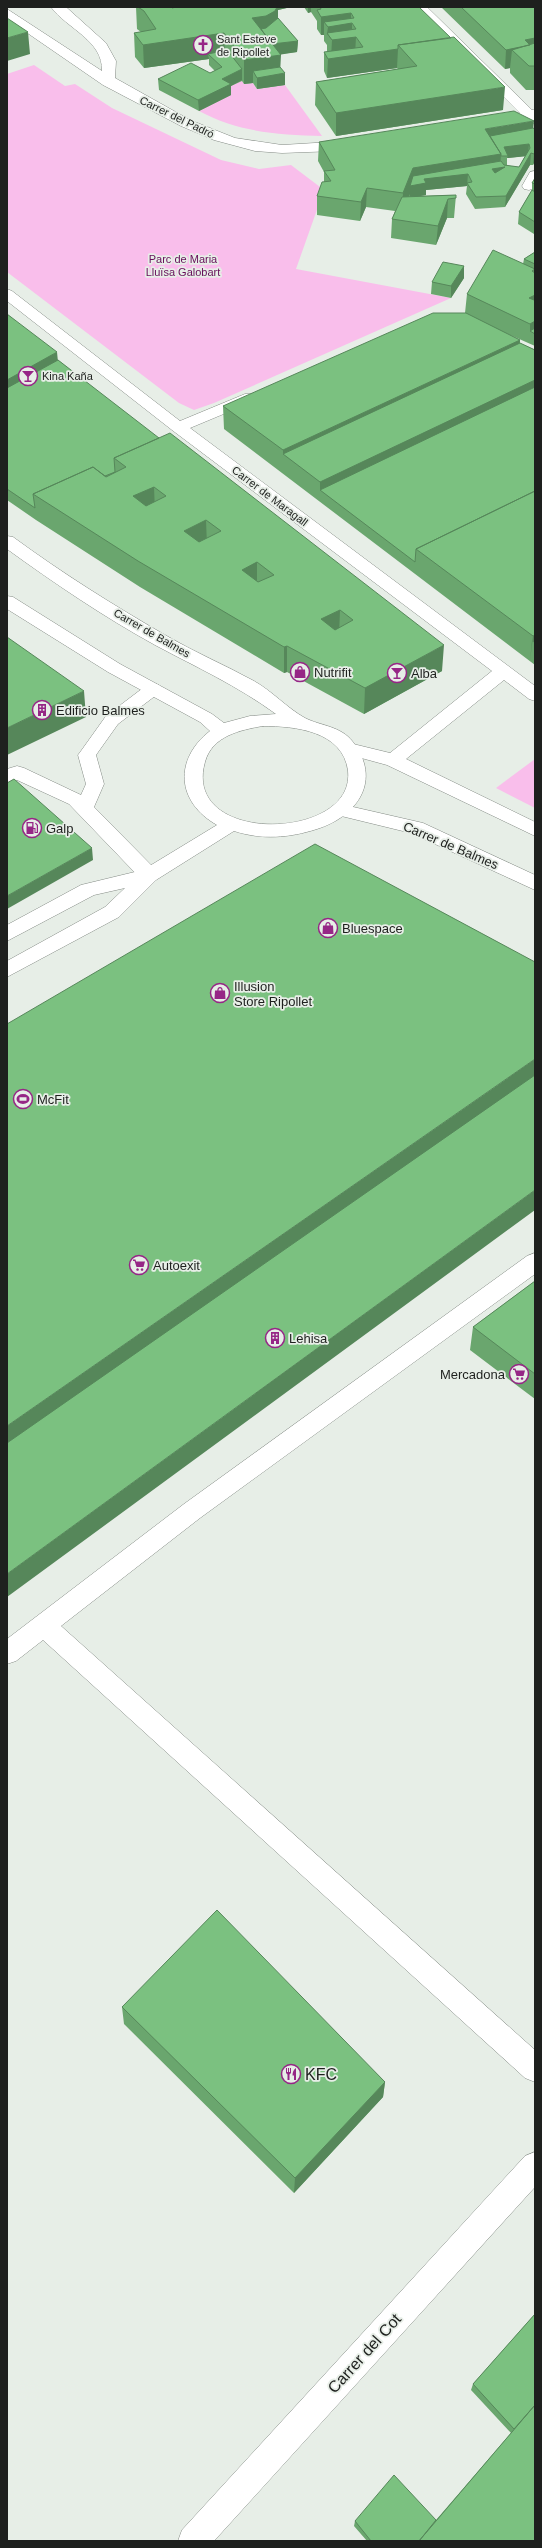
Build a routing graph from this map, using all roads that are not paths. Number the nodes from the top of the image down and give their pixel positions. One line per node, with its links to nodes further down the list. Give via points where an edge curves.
1 (58, 7): 4 (street, via 100,43 108,61)
2 (420, 7): 5 (street)
3 (7, 13): 4 (street, Carrer del Padró)
4 (108, 82): 7 (street, Carrer del Padró, via 210,135 243,144 279,150 318,149)
5 (533, 116): 6 (street)
6 (483, 123)
7 (365, 142)
8 (7, 294): 10 (street, Carrer de Maragall)
9 (268, 389): 10 (street)
10 (178, 428): 15 (street, Carrer de Maragall)
11 (7, 541): 13 (street, Carrer de Balmes)
12 (7, 560): 13 (street)
13 (50, 572): 18 (street, Carrer de Balmes, via 160,640 249,686)
14 (7, 601): 16 (street, via 114,668)
15 (504, 671): 17 (street, Carrer de Maragall); 21 (street)
16 (153, 689): 19 (street, via 206,718); 23 (street, via 112,720 87,755 95,784)
17 (535, 695)
18 (299, 722): 19 (street, via 263,720 232,726); 20 (street, via 336,737)
19 (222, 731): 25 (street, via 198,755 191,771 194,789 204,805)
20 (349, 749): 21 (street); 24 (street, via 357,764 358,781)
21 (393, 760): 26 (street)
22 (7, 777): 23 (street, via 17,772 76,800)
23 (84, 808): 27 (street)
24 (340, 810): 25 (street, via 318,824 293,830 267,832); 28 (street, Carrer de Balmes, via 416,828)
25 (232, 824): 27 (street)
26 (535, 830)
27 (149, 875): 29 (street, via 88,890); 30 (street, via 112,912)
28 (535, 882)
29 (7, 934)
30 (7, 970)
31 (535, 1262): 32 (street, via 192,1511)
32 (44, 1625): 33 (street); 34 (street)
33 (7, 1653)
34 (535, 2068)
35 (535, 2166): 36 (street, Carrer del Cot)
36 (193, 2541)

